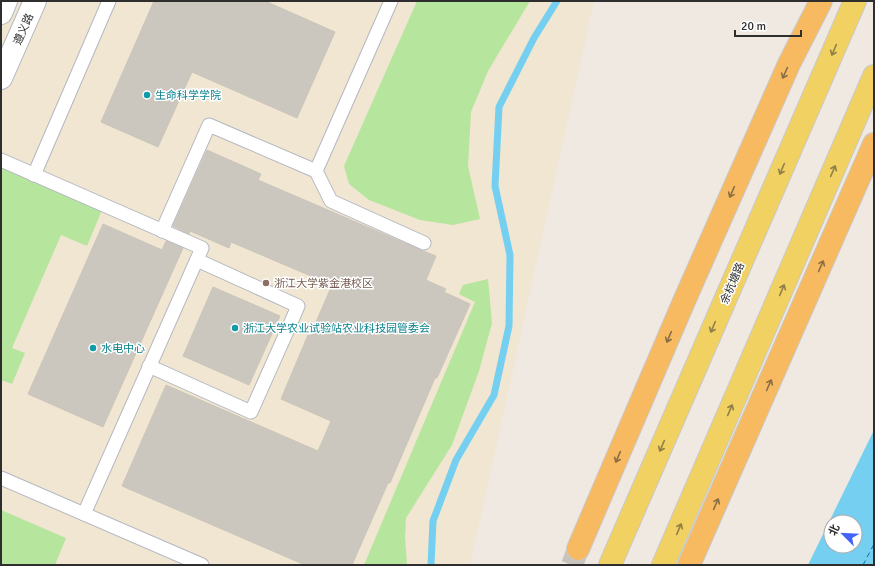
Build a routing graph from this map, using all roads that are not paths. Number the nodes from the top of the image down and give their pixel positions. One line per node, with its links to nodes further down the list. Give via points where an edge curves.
1 (6, 1): 7 (street)
2 (35, 1): 9 (street, 遵义路)
3 (109, 1): 13 (lane)
4 (391, 1): 12 (lane)
5 (821, 1): 20 (highway, one-way to 20, via 786,71)
6 (855, 1): 22 (main road, 余杭塘路, one-way to 22)
7 (1, 13)
8 (874, 76): 23 (main road, one-way to 8)
9 (1, 78)
10 (874, 144): 24 (highway, one-way to 10)
11 (1, 160): 13 (lane)
12 (316, 171): 14 (lane, via 209,125); 15 (lane, via 331,201)
13 (34, 175): 14 (lane)
14 (162, 231): 16 (lane, via 202,248)
15 (424, 243)
16 (197, 260): 17 (lane); 17 (lane, via 298,306 251,412)
17 (149, 366): 19 (lane)
18 (1, 478): 19 (lane)
19 (84, 514): 21 (lane)
20 (578, 549)
21 (202, 565)
22 (610, 565)
23 (663, 565)
24 (689, 565)

